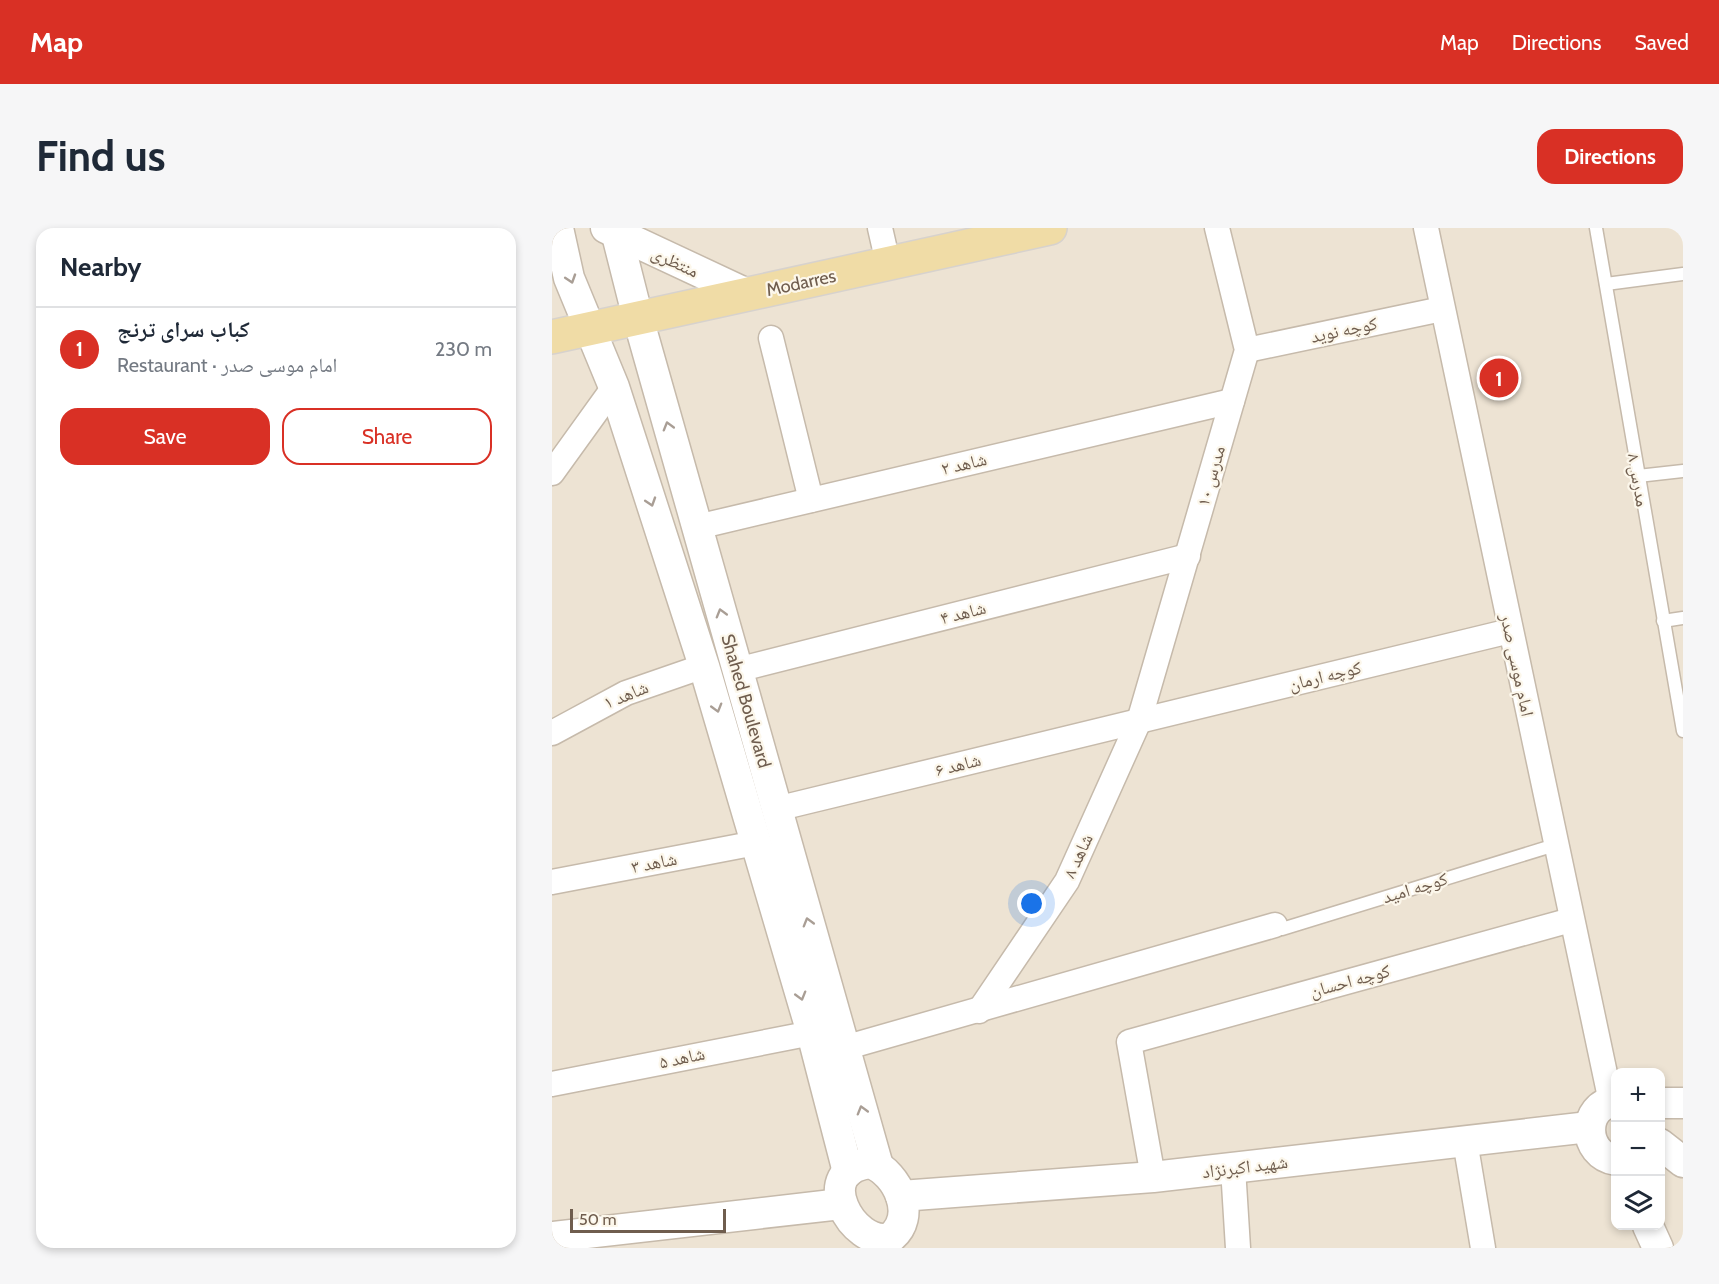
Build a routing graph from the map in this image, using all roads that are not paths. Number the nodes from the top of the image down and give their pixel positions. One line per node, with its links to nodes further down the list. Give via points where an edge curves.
1 (558, 228): 14 (street, one-way to 14, via 569,278)
2 (880, 228): 8 (street)
3 (1050, 228): 8 (main road, Modarres)
4 (1218, 228): 17 (street, مدرس ۱۰)
5 (1426, 228): 12 (street, امام موسی صدر)
6 (1596, 228): 10 (lane, مدرس ۸)
7 (611, 232): 11 (street, منتظری); 13 (street, Shahed Boulevard)
8 (888, 263): 11 (main road, Modarres)
9 (1683, 274): 10 (lane)
10 (1606, 284): 22 (lane, مدرس ۸)
11 (747, 294): 13 (main road, Modarres)
12 (1442, 309): 17 (street, کوچه نوید); 28 (street, امام موسی صدر)
13 (638, 318): 14 (main road, Modarres); 24 (street, Shahed Boulevard, one-way to 13)
14 (590, 329): 15 (main road, Modarres); 18 (street, Shahed Boulevard)
15 (552, 337)
16 (771, 338): 23 (street)
17 (1247, 350): 19 (street, مدرس ۱۰)
18 (614, 387): 21 (street); 29 (street, Shahed Boulevard, one-way to 29)
19 (1232, 401): 23 (street, شاهد ۲); 25 (street, مدرس ۱۰)
20 (1683, 471): 22 (lane)
21 (552, 473)
22 (1638, 476): 27 (lane, مدرس ۸)
23 (811, 500): 24 (street, شاهد ۲)
24 (697, 526): 30 (street, Shahed Boulevard, one-way to 24)
25 (1188, 556): 30 (street, شاهد ۴); 31 (street, مدرس ۱۰)
26 (1683, 618): 27 (lane)
27 (1664, 621): 32 (lane, مدرس ۸)
28 (1510, 632): 31 (street, کوچه ارمان); 36 (street, امام موسی صدر)
29 (704, 666): 33 (street, شاهد ۱, via 626,693); 35 (street, Shahed Boulevard, one-way to 35)
30 (737, 670): 34 (street, Shahed Boulevard)
31 (1139, 721): 34 (street, شاهد ۶); 40 (street, شاهد ۸, via 1066,881)
32 (1683, 731)
33 (552, 733)
34 (776, 809): 42 (street, Shahed Boulevard, one-way to 34)
35 (756, 843): 37 (street, شاهد ۳); 41 (street, Shahed Boulevard, one-way to 41)
36 (1555, 845): 38 (street, امام موسی صدر); 39 (lane, کوچه امید, via 1282,929)
37 (552, 882)
38 (1570, 921): 44 (street, امام موسی صدر); 56 (street, کوچه احسان, via 1129,1042)
39 (1275, 925): 40 (street)
40 (979, 1011): 42 (street)
41 (812, 1033): 43 (street, شاهد ۵); 55 (street, Shahed Boulevard)
42 (844, 1048): 53 (street, Shahed Boulevard, one-way to 42)
43 (552, 1084)
44 (1611, 1094)
45 (1611, 1103): 48 (street, via 1596,1111)
46 (1665, 1103): 47 (street)
47 (1683, 1103)
48 (1589, 1127): 49 (street, شهید اکبرنژاد); 51 (street, via 1593,1147)
49 (1465, 1141): 54 (street, شهید اکبرنژاد); 65 (street)
50 (1665, 1148): 52 (street)
51 (1611, 1158)
52 (1683, 1162)
53 (878, 1166): 55 (street, via 862,1164); 57 (street, via 893,1179)
54 (1233, 1168): 56 (street, شهید اکبرنژاد); 64 (street)
55 (849, 1172): 58 (street, via 843,1180)
56 (1153, 1177): 57 (street, شهید اکبرنژاد)
57 (901, 1196): 63 (street, via 901,1226)
58 (841, 1204): 62 (street); 63 (street, via 849,1224)
59 (1647, 1230): 66 (street)
60 (1650, 1230): 67 (street)
61 (552, 1237): 62 (street)
62 (581, 1241)
63 (880, 1243)
64 (1238, 1248)
65 (1483, 1248)
66 (1644, 1248)
67 (1658, 1248)

